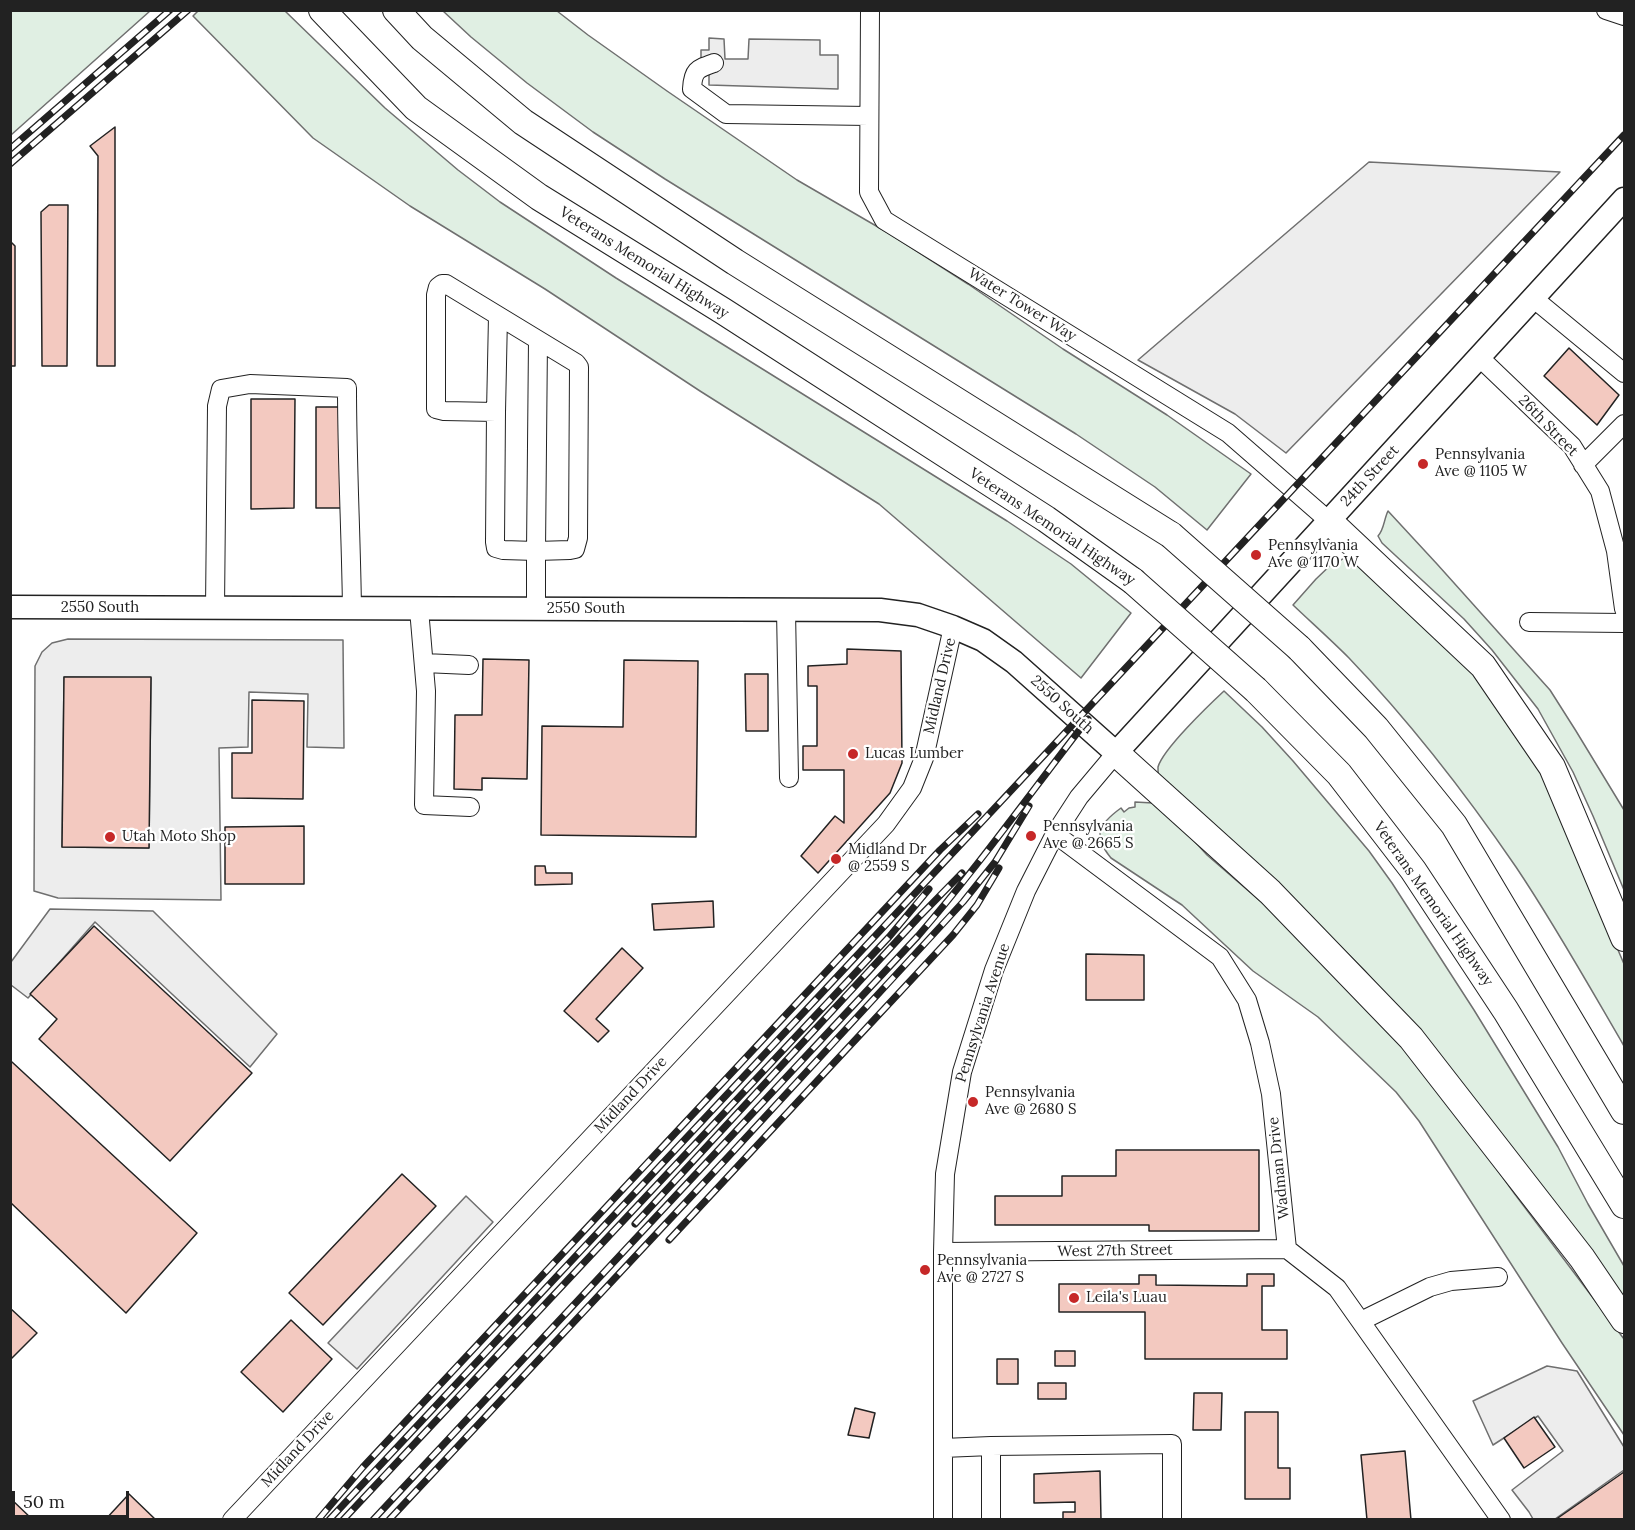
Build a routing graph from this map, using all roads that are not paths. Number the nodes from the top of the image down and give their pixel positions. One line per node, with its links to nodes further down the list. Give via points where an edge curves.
1 (322, 10): 37 (highway, Veterans Memorial Highway, bridge, via 416,108 539,197 1036,513 1133,581 1256,690 1339,774 1413,870 1506,1011)
2 (396, 10): 36 (highway, bridge, via 422,38 523,122 735,262 1171,535 1299,648 1376,728 1454,825)
3 (870, 10): 7 (street, Water Tower Way)
4 (1606, 10): 5 (street)
5 (1624, 16)
6 (714, 63): 7 (street, via 699,68 693,76 692,89 726,114)
7 (869, 116): 17 (street, Water Tower Way, via 869,192 884,220 1228,433)
8 (1624, 199): 9 (main road, 24th Street)
9 (1533, 298): 12 (main road, 24th Street); 13 (street)
10 (498, 316): 11 (street); 14 (street); 14 (street, via 446,284 438,287 436,409)
11 (538, 340): 18 (street); 18 (street, via 576,363 579,386 577,544 570,550)
12 (1479, 357): 16 (street, 26th Street, via 1572,446); 17 (main road, 24th Street)
13 (1624, 373)
14 (496, 412): 18 (street, via 496,548)
15 (1624, 424): 16 (street)
16 (1583, 465): 24 (street, 26th Street, via 1600,491 1616,551)
17 (1329, 521): 31 (main road, 24th Street); 35 (highway, via 1483,666 1552,767)
18 (536, 551): 23 (street)
19 (10, 608): 20 (main road, 2550 South)
20 (215, 608): 21 (main road, 2550 South); 21 (street, via 221,389 256,384 347,388)
21 (352, 609): 22 (main road, 2550 South)
22 (419, 609): 23 (main road, 2550 South); 29 (street)
23 (536, 609): 25 (main road, 2550 South)
24 (1624, 609)
25 (786, 610): 28 (main road, 2550 South, via 880,610 918,615); 32 (street)
26 (1529, 622): 27 (street)
27 (1624, 623)
28 (953, 627): 31 (main road, 2550 South, via 983,640 1014,662); 45 (street, Midland Drive, via 924,758 912,788 886,824)
29 (424, 663): 30 (street); 33 (street, via 424,805)
30 (469, 665)
31 (1116, 753): 34 (street, Pennsylvania Avenue, via 1079,797); 41 (highway, via 1270,892 1411,1038 1581,1258)
32 (789, 778)
33 (470, 807)
34 (1055, 834): 38 (street, Wadman Drive, via 1220,957 1247,1000 1271,1094); 39 (street, Pennsylvania Avenue, via 1026,891 994,970 962,1072 945,1174)
35 (1624, 938)
36 (1624, 1111)
37 (1624, 1205)
38 (1287, 1249): 39 (street, West 27th Street); 42 (street, via 1337,1288)
39 (942, 1252): 44 (street, Pennsylvania Avenue)
40 (1498, 1276): 42 (street, via 1430,1287)
41 (1624, 1320)
42 (1361, 1321): 49 (street)
43 (991, 1446): 44 (street); 47 (street); 48 (street, via 1172,1444)
44 (943, 1448): 46 (street, Pennsylvania Avenue)
45 (232, 1520)
46 (944, 1520)
47 (991, 1520)
48 (1172, 1520)
49 (1501, 1520)

